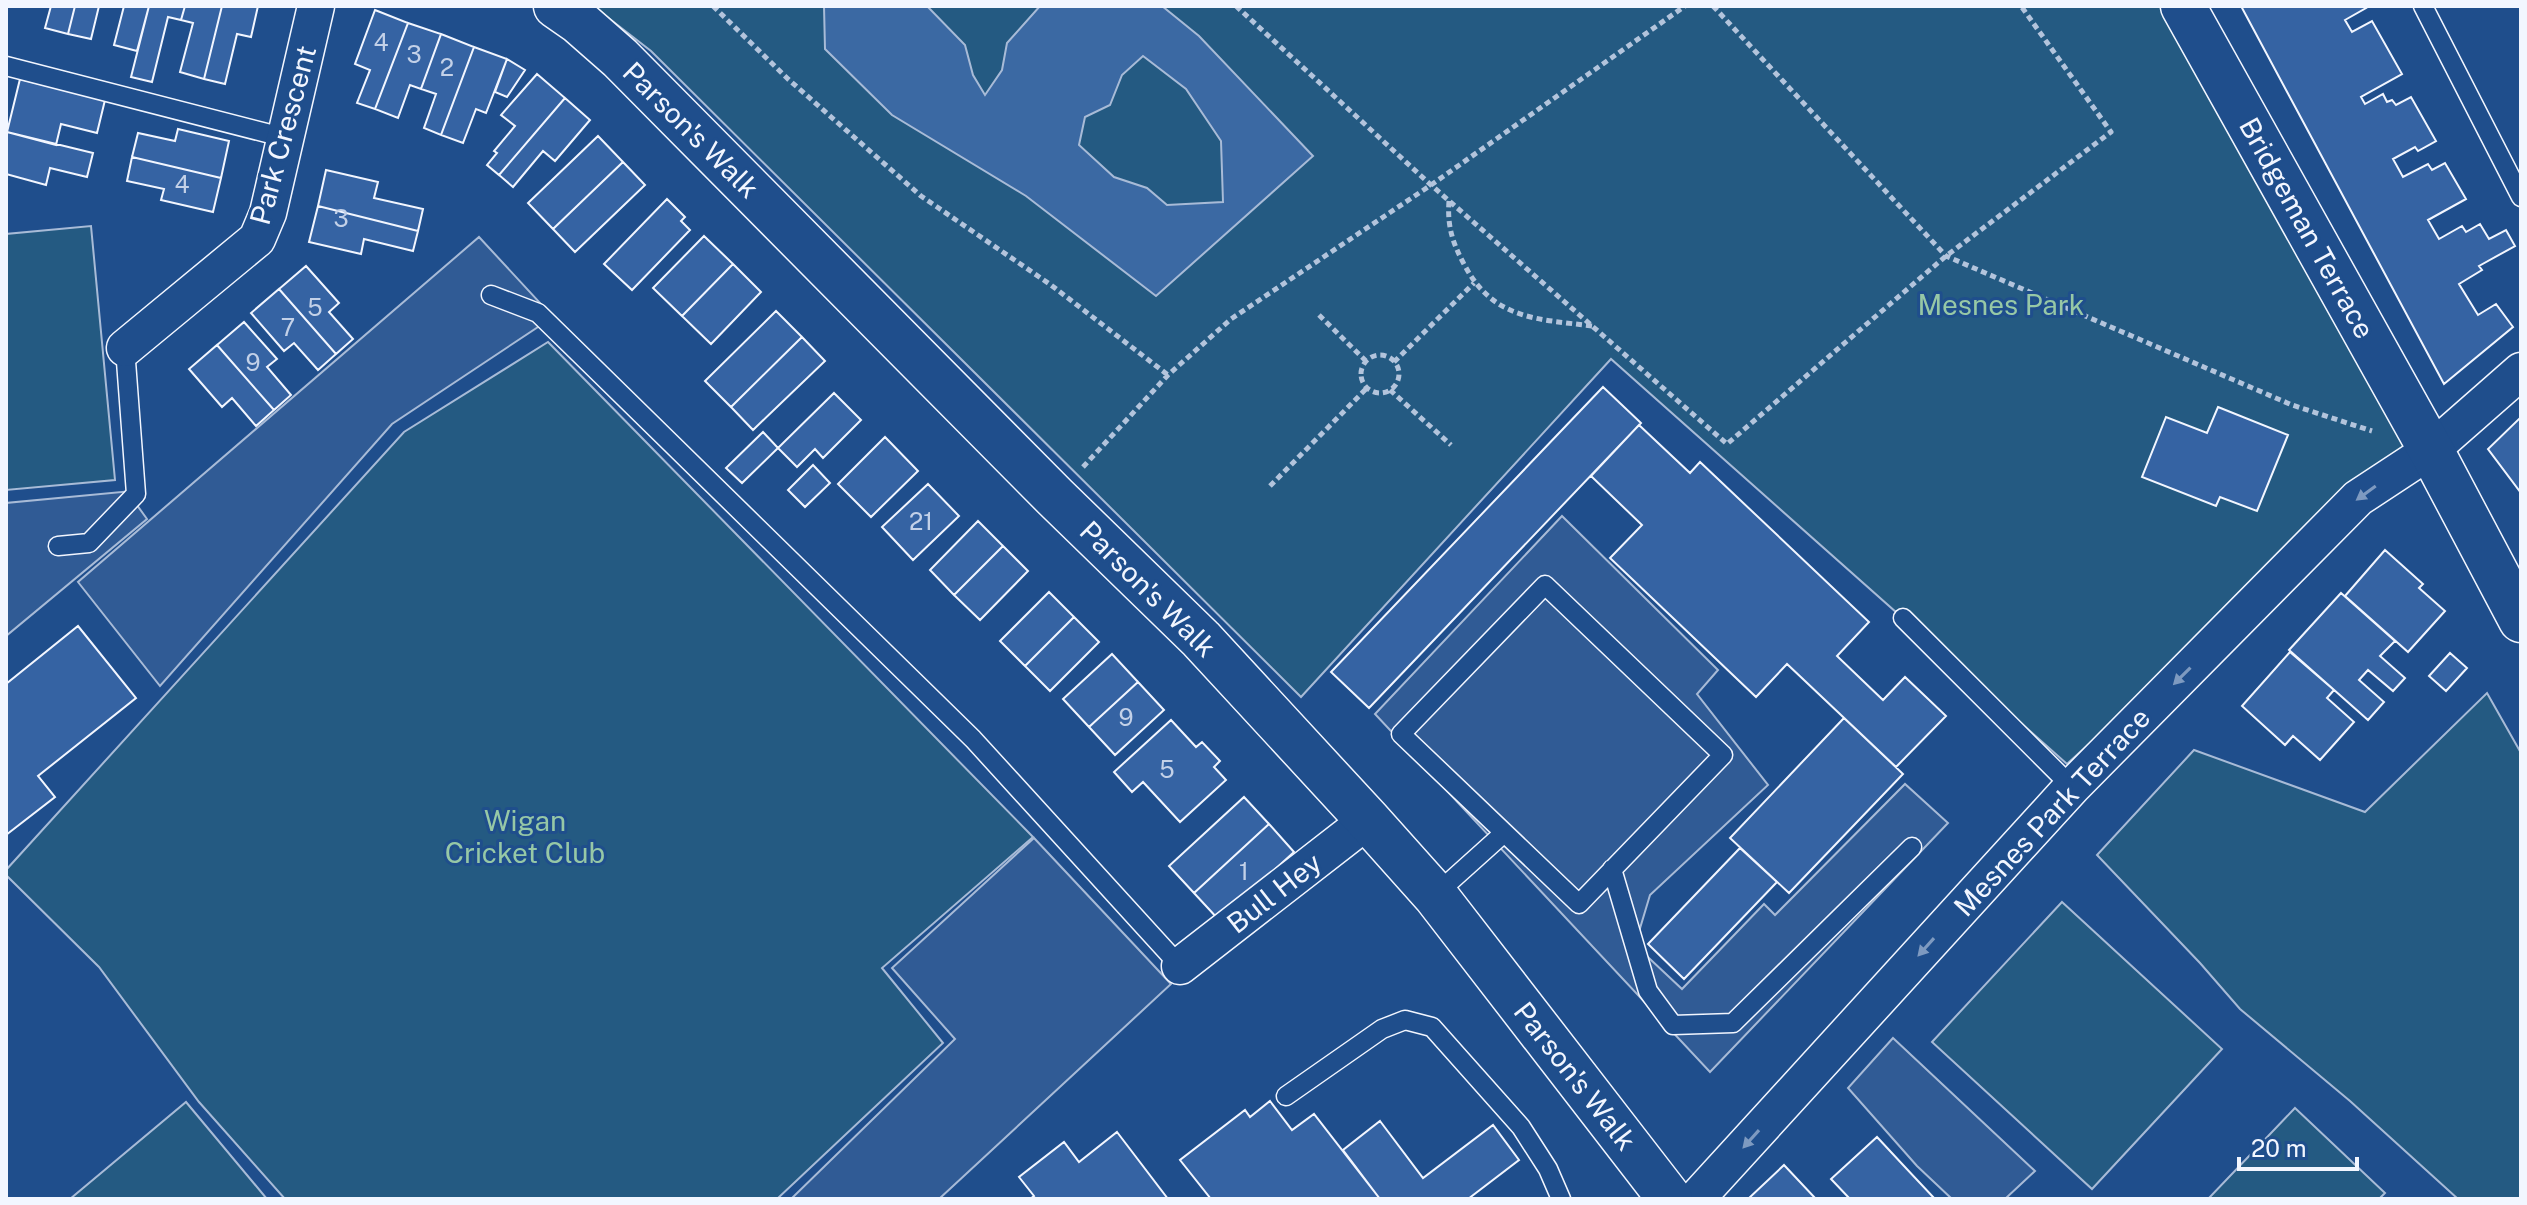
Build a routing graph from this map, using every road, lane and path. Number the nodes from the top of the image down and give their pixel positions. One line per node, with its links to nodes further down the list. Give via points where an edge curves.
1 (316, 6): 11 (street, Park Crescent)
2 (713, 6): 24 (path, via 921,196 1051,285)
3 (1236, 6): 12 (path)
4 (1685, 6): 12 (path)
5 (1713, 6): 15 (path)
6 (2021, 6): 15 (path, via 2111,132)
7 (2183, 6): 28 (main road, Bridgeman Terrace)
8 (2423, 6): 13 (lane)
9 (568, 14): 30 (main road, Parson's Walk, via 620,58)
10 (6, 66): 11 (lane)
11 (286, 138): 20 (street, Park Crescent, via 257,239)
12 (1431, 185): 14 (path); 24 (path, via 1231,319)
13 (2521, 197)
14 (1449, 200): 16 (path, via 1453,244); 19 (path)
15 (1946, 256): 19 (path, via 1727,444); 28 (path, via 2292,405)
16 (1474, 283): 19 (path, via 1508,310); 22 (path)
17 (491, 295): 40 (lane, via 538,313 973,739)
18 (1319, 315): 21 (path)
19 (1592, 326)
20 (125, 348): 31 (lane, via 136,494 89,543)
21 (1366, 361): 22 (path, via 1384,356); 25 (path, via 1361,378)
22 (1394, 362): 26 (path, via 1399,374)
23 (2521, 371): 28 (street, Mesnes Park Terrace)
24 (1168, 375): 30 (path)
25 (1367, 388): 26 (path, via 1378,393); 29 (path)
26 (1390, 390): 27 (path)
27 (1451, 445)
28 (2431, 450): 32 (main road, Bridgeman Terrace); 34 (street, Mesnes Park Terrace, one-way to 34, via 2358,498)
29 (1270, 486)
30 (1055, 497): 35 (main road, Parson's Walk, via 1201,639)
31 (58, 546)
32 (2515, 597)
33 (1903, 618): 34 (lane)
34 (2072, 787): 44 (street, Mesnes Park Terrace, one-way to 44)
35 (1368, 820): 39 (main road, Parson's Walk); 40 (street, Bull Hey)
36 (1504, 833): 38 (lane, via 1579,904); 38 (lane, via 1401,734 1545,585 1723,755); 39 (lane)
37 (1912, 847): 38 (lane, via 1733,1023 1673,1025 1648,991)
38 (1612, 869)
39 (1435, 895): 43 (main road, Parson's Walk)
40 (1180, 966)
41 (1286, 1096): 42 (lane, via 1382,1029 1405,1020 1432,1027 1521,1127)
42 (1561, 1199)
43 (1670, 1199)
44 (1696, 1199)

